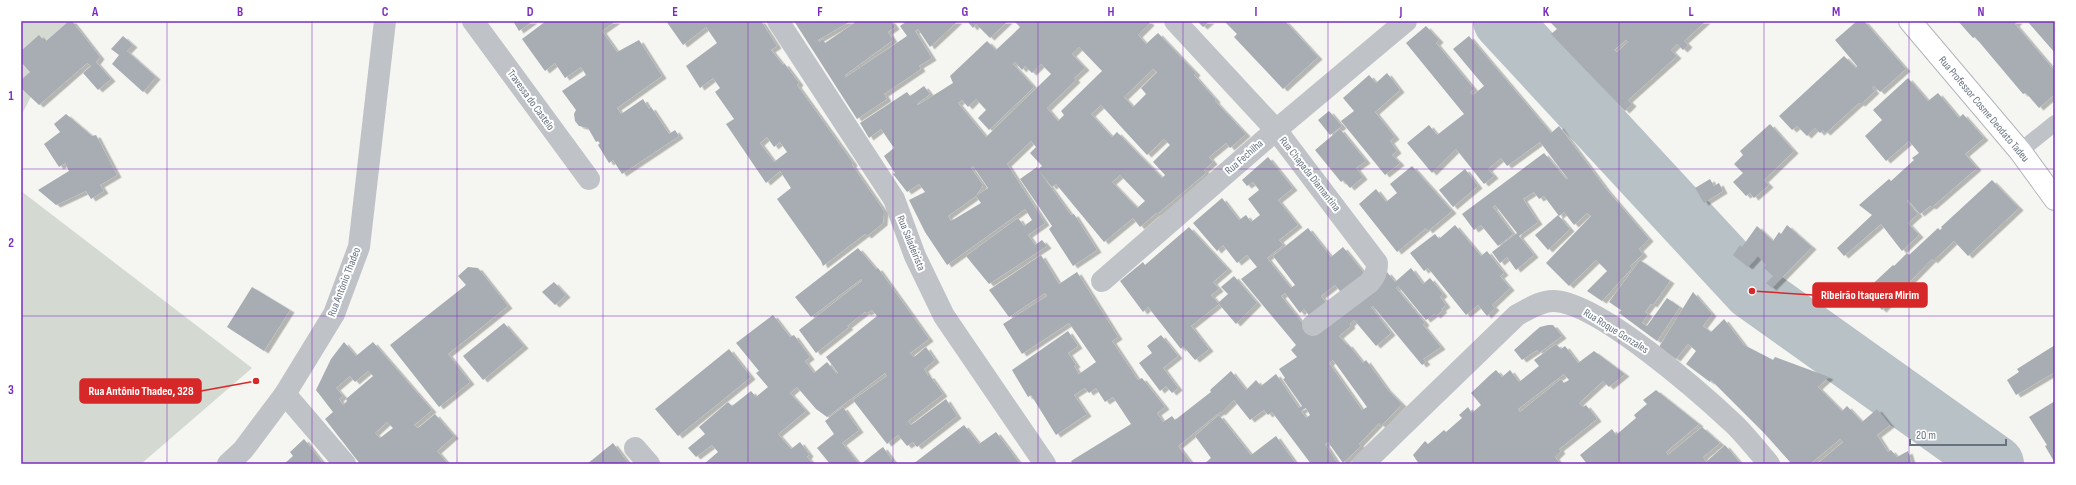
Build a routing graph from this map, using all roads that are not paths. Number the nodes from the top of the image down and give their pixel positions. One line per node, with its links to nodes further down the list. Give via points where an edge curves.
1 (385, 21): 14 (street, Rua Antônio Thadeo, via 359,247 334,314)
2 (473, 21): 10 (street, Travessa do Castelo)
3 (778, 21): 18 (street, Rua Saladeirista, via 894,199 915,256 944,316)
4 (1175, 21): 8 (street, Rua Chapada Diamantina)
5 (1406, 21): 8 (street, Rua Fechilha)
6 (1910, 21): 9 (main road, Rua Professor Cosme Deodato Tadeu)
7 (2055, 123): 9 (lane)
8 (1276, 130): 12 (street, Rua Fechilha); 13 (street, Rua Chapada Diamantina, via 1377,263 1377,270 1369,283)
9 (2020, 151): 11 (main road, Rua Professor Cosme Deodato Tadeu)
10 (589, 179)
11 (2055, 199)
12 (1102, 280)
13 (1313, 325)
14 (285, 394): 16 (street, Rua Antônio Thadeo, via 243,450); 17 (street)
15 (1383, 456): 19 (street, Rua Roque Gonzales); 20 (street, Rua Roque Gonzales, via 1517,315 1536,304 1554,301 1586,311 1639,343 1735,426)
16 (228, 464)
17 (344, 464)
18 (1045, 464)
19 (1363, 464)
20 (1769, 464)

